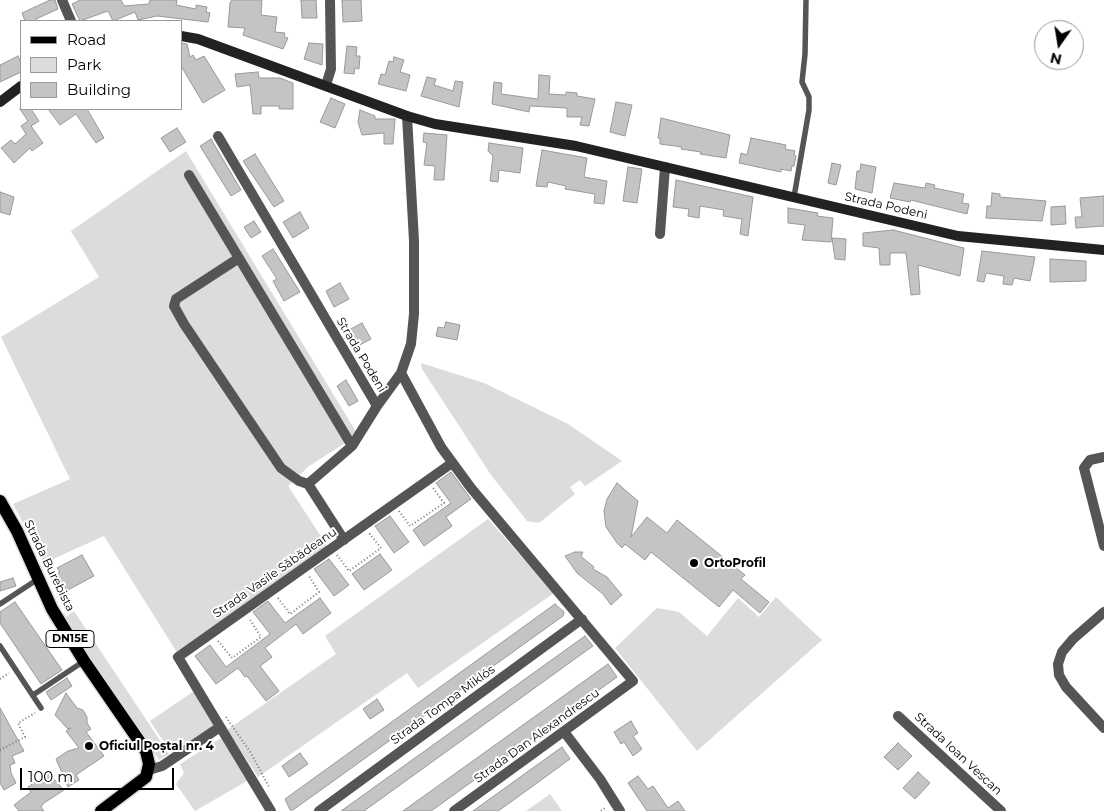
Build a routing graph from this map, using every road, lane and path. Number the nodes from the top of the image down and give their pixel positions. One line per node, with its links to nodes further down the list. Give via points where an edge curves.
1 (62, 0): 4 (street)
2 (330, 0): 6 (street, via 331,69)
3 (806, 0): 13 (lane, via 802,82 809,97 809,110)
4 (71, 20)
5 (182, 36): 6 (main road, Strada Podeni)
6 (326, 85): 9 (main road, Strada Podeni)
7 (20, 87): 8 (main road)
8 (0, 102)
9 (407, 116): 11 (main road, Strada Podeni, via 463,129 546,140); 17 (street, Strada Podeni, via 414,241 414,314 410,344)
10 (218, 136): 18 (street, Strada Podeni)
11 (665, 167): 13 (main road, Strada Podeni); 14 (street)
12 (189, 175): 16 (street)
13 (794, 197): 15 (main road, Strada Podeni, via 958,236)
14 (660, 234)
15 (1104, 250)
16 (239, 258): 19 (street); 23 (street, via 176,299 174,306 281,468 299,482)
17 (401, 373): 18 (street, Strada Podeni); 21 (street)
18 (377, 406): 19 (street)
19 (352, 446): 23 (street)
20 (1104, 457): 28 (street, via 1090,460 1084,468)
21 (452, 463): 27 (street, Strada Vasile Săbădeanu); 36 (street)
22 (429, 482): 25 (path, via 444,502 410,526)
23 (308, 484): 27 (street)
24 (0, 501): 31 (main road, Strada Burebista / DN15E)
25 (395, 506)
26 (365, 527): 29 (path, via 381,548 349,571)
27 (344, 540): 44 (street, Strada Vasile Săbădeanu, via 178,657)
28 (1104, 546)
29 (333, 550)
30 (305, 570): 32 (path, via 319,592 290,614)
31 (38, 578): 33 (lane); 39 (main road, Strada Burebista / DN15E, via 52,609)
32 (273, 592)
33 (0, 604)
34 (246, 612): 37 (path, via 261,637 232,658)
35 (1104, 612): 45 (street, via 1072,639 1058,664 1059,675 1066,687)
36 (582, 620): 46 (street, Strada Dan Alexandrescu, via 633,681); 52 (street, Strada Tompa Miklós)
37 (213, 635)
38 (0, 646): 40 (lane)
39 (84, 662): 40 (lane); 48 (main road, Strada Burebista / DN15E, via 146,751)
40 (33, 695): 41 (lane)
41 (42, 708): 47 (path, via 18,722 25,737)
42 (223, 713): 49 (path, via 251,753)
43 (898, 716): 55 (street, Strada Ioan Vescan)
44 (220, 727): 48 (street, via 162,766); 51 (street, Strada Vasile Săbădeanu)
45 (1104, 728)
46 (565, 733): 53 (street, Strada Dan Alexandrescu); 54 (street)
47 (0, 750)
48 (149, 770): 50 (main road, via 138,785)
49 (273, 794)
50 (101, 811)
51 (271, 811)
52 (319, 811)
53 (454, 811)
54 (620, 811)
55 (1001, 811)

